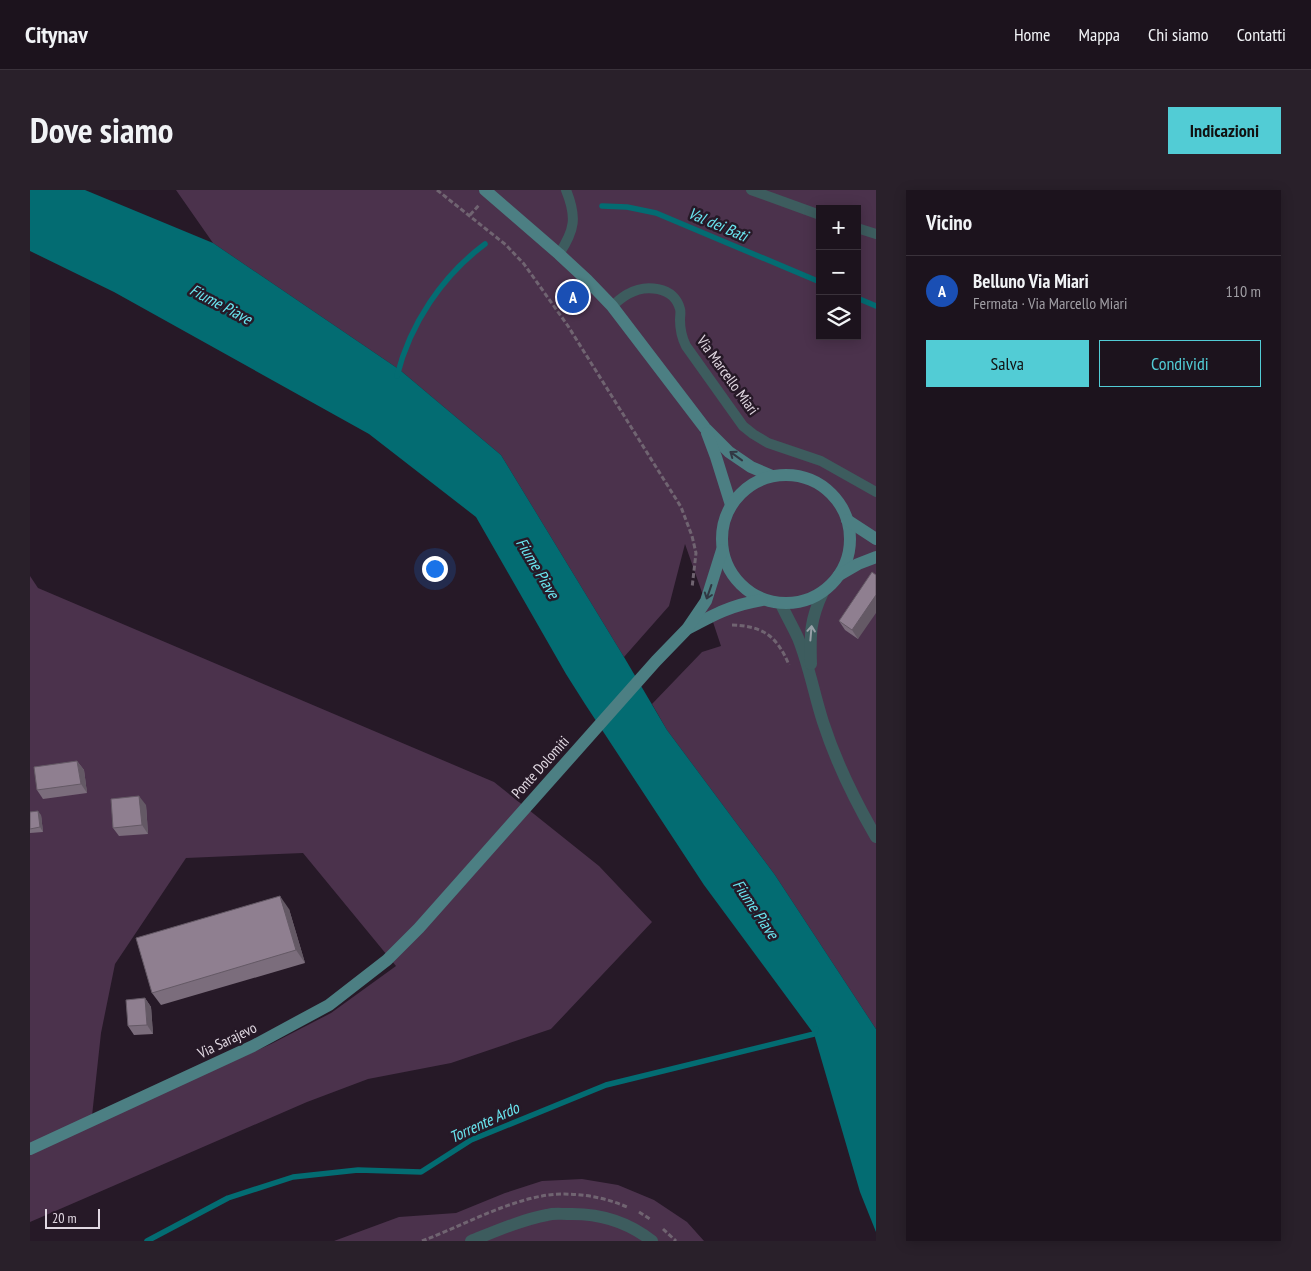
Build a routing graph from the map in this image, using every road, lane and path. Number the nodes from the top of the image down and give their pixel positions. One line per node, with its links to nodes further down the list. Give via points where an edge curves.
1 (437, 190): 21 (path, via 506,245 524,264 568,326 682,507 696,553 692,591)
2 (485, 190): 8 (main road)
3 (566, 190): 8 (lane, via 573,222 570,238)
4 (751, 190): 5 (lane)
5 (816, 214)
6 (861, 229): 7 (lane)
7 (876, 234)
8 (559, 254): 9 (main road)
9 (612, 306): 10 (main road); 12 (lane, Via Marcello Miari, via 629,293 641,289 667,291 680,310 681,336 686,346 743,426 768,443 821,461)
10 (705, 428): 11 (main road, one-way to 10, via 751,467 730,452); 13 (main road)
11 (772, 476): 13 (main road, via 749,486); 14 (main road, via 796,476 818,484 836,499)
12 (876, 492)
13 (731, 505): 16 (main road, via 722,527)
14 (847, 520): 15 (main road); 18 (main road, via 850,543)
15 (876, 539)
16 (722, 550): 20 (main road, via 729,570 743,588); 21 (main road, Ponte Dolomiti, one-way to 21)
17 (876, 557): 18 (main road)
18 (839, 575): 19 (main road)
19 (823, 592): 22 (main road, via 804,601); 26 (street, one-way to 19, via 810,634 814,612)
20 (762, 600): 22 (main road); 23 (main road, Ponte Dolomiti)
21 (706, 601): 24 (main road, Ponte Dolomiti)
22 (780, 604): 26 (street, via 798,638)
23 (719, 612): 24 (main road, Ponte Dolomiti); 25 (path, via 729,625 748,625 763,630 777,643)
24 (687, 630): 28 (main road, Ponte Dolomiti)
25 (791, 669)
26 (811, 676): 27 (street, via 824,723 863,815)
27 (876, 836)
28 (419, 928): 29 (main road, Via Sarajevo, via 387,960 329,1005 253,1046)
29 (30, 1148)
30 (471, 1241): 31 (street, via 549,1214 582,1214 612,1218 640,1231)
31 (652, 1241)

